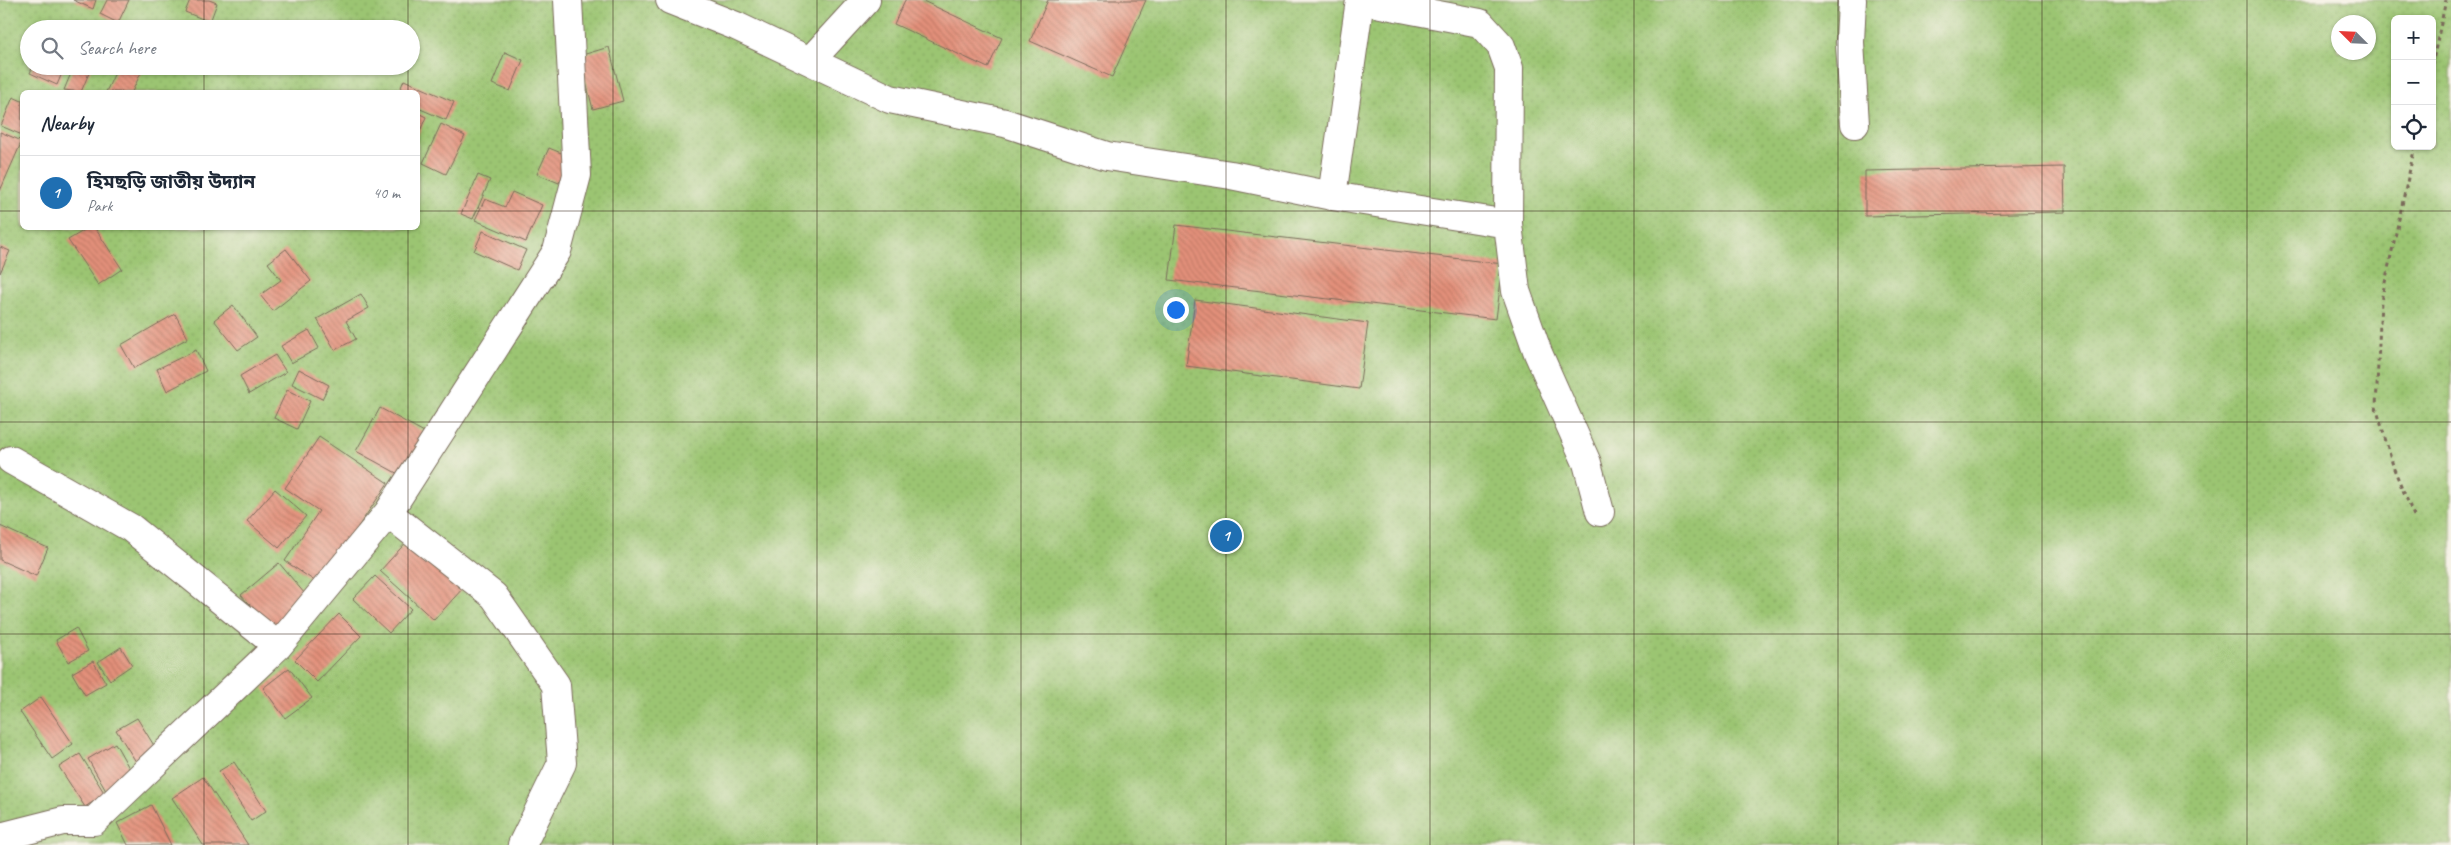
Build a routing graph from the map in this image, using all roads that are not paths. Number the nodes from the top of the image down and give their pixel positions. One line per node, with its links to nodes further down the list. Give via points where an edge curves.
1 (568, 0): 12 (street, via 576,175 557,251)
2 (670, 0): 6 (street, via 736,26)
3 (866, 0): 6 (street)
4 (1360, 0): 8 (street); 9 (street, via 1480,23 1501,46 1510,68)
5 (1852, 0): 7 (street, via 1850,42)
6 (810, 61): 8 (street, via 890,99 1005,123 1108,156 1231,175)
7 (1855, 124)
8 (1332, 196): 9 (street)
9 (1508, 224): 11 (street, via 1516,291 1538,353 1588,463)
10 (10, 460): 13 (street, via 131,528)
11 (1600, 512)
12 (388, 513): 13 (street); 15 (street, via 494,596 556,685 562,763)
13 (278, 646): 14 (street, via 94,821 63,821)
14 (0, 837)
15 (522, 845)

